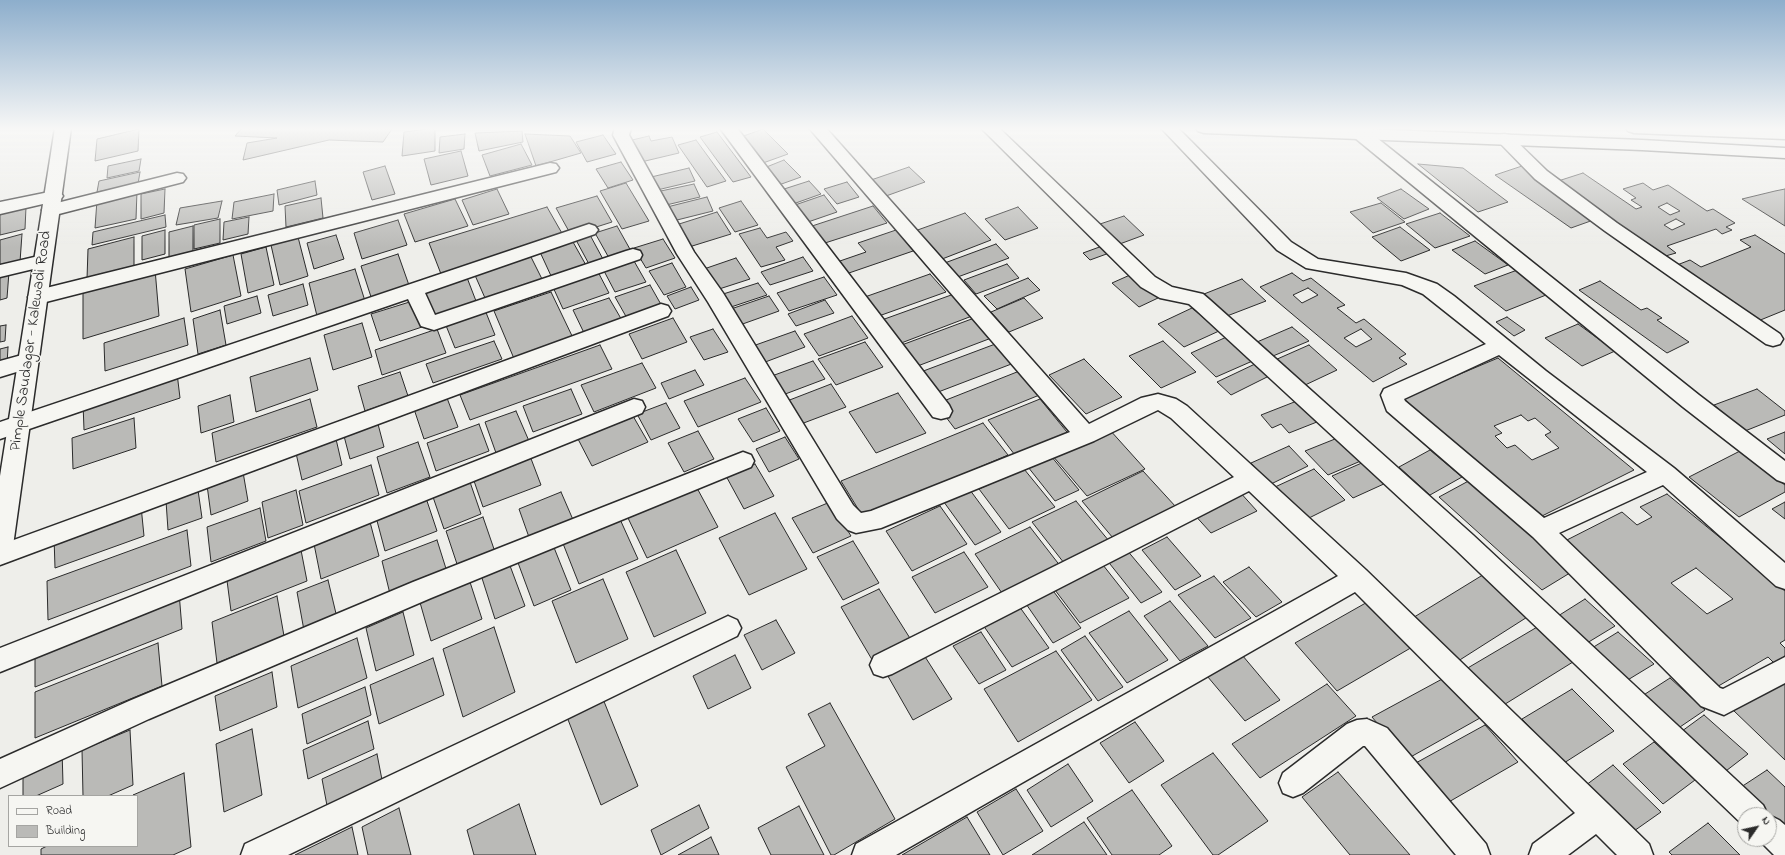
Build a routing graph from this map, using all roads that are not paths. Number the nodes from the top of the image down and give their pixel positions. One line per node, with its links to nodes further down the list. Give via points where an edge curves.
1 (58, 168): 11 (street, Pimple Saudagar - Kalewadi Road)
2 (550, 168): 18 (street)
3 (639, 168): 27 (street, via 686,254 716,298 845,512 856,523 873,521)
4 (758, 168): 25 (street)
5 (852, 168): 27 (street)
6 (1030, 168): 43 (street, via 1148,282 1167,293 1196,299 1209,310 1464,542)
7 (1208, 168): 21 (street, via 1284,246 1297,256 1313,264 1406,279 1430,289)
8 (1403, 168): 30 (street)
9 (1538, 168): 20 (street, via 1548,180 1611,227)
10 (177, 178): 11 (street)
11 (53, 203): 12 (street); 15 (street, Pimple Saudagar - Kalewadi Road)
12 (0, 208)
13 (589, 230): 17 (street)
14 (633, 255): 17 (street, via 434,323 428,321)
15 (43, 261): 16 (street); 18 (street, Pimple Saudagar - Kalewadi Road)
16 (0, 271)
17 (414, 289): 26 (street)
18 (38, 297): 22 (street, Pimple Saudagar - Kalewadi Road)
19 (661, 311): 34 (street)
20 (1773, 339)
21 (1502, 345): 29 (street); 33 (street, via 1392,395 1395,405)
22 (29, 361): 23 (street); 26 (street, Pimple Saudagar - Kalewadi Road)
23 (0, 369)
24 (634, 407): 38 (street)
25 (941, 411)
26 (10, 428): 32 (street, Pimple Saudagar - Kalewadi Road)
27 (1086, 435): 31 (street, via 1158,402 1179,412)
28 (743, 462): 41 (street, via 414,593 139,710)
29 (1666, 474): 33 (street); 36 (street)
30 (1785, 474)
31 (1250, 480): 35 (street); 39 (street)
32 (5, 490): 34 (street, Pimple Saudagar - Kalewadi Road)
33 (1541, 530): 40 (street, via 1711,697 1724,702)
34 (0, 554)
35 (1357, 578): 44 (street); 48 (street)
36 (1785, 578)
37 (728, 628): 47 (street)
38 (0, 660)
39 (883, 665)
40 (1785, 669)
41 (0, 774)
42 (1293, 783): 49 (street, via 1357,733 1367,732 1377,736)
43 (1745, 807)
44 (1598, 814): 50 (street); 51 (street)
45 (1777, 838): 46 (street)
46 (1785, 845)
47 (256, 855)
48 (867, 855)
49 (1475, 855)
50 (1544, 855)
51 (1638, 855)

